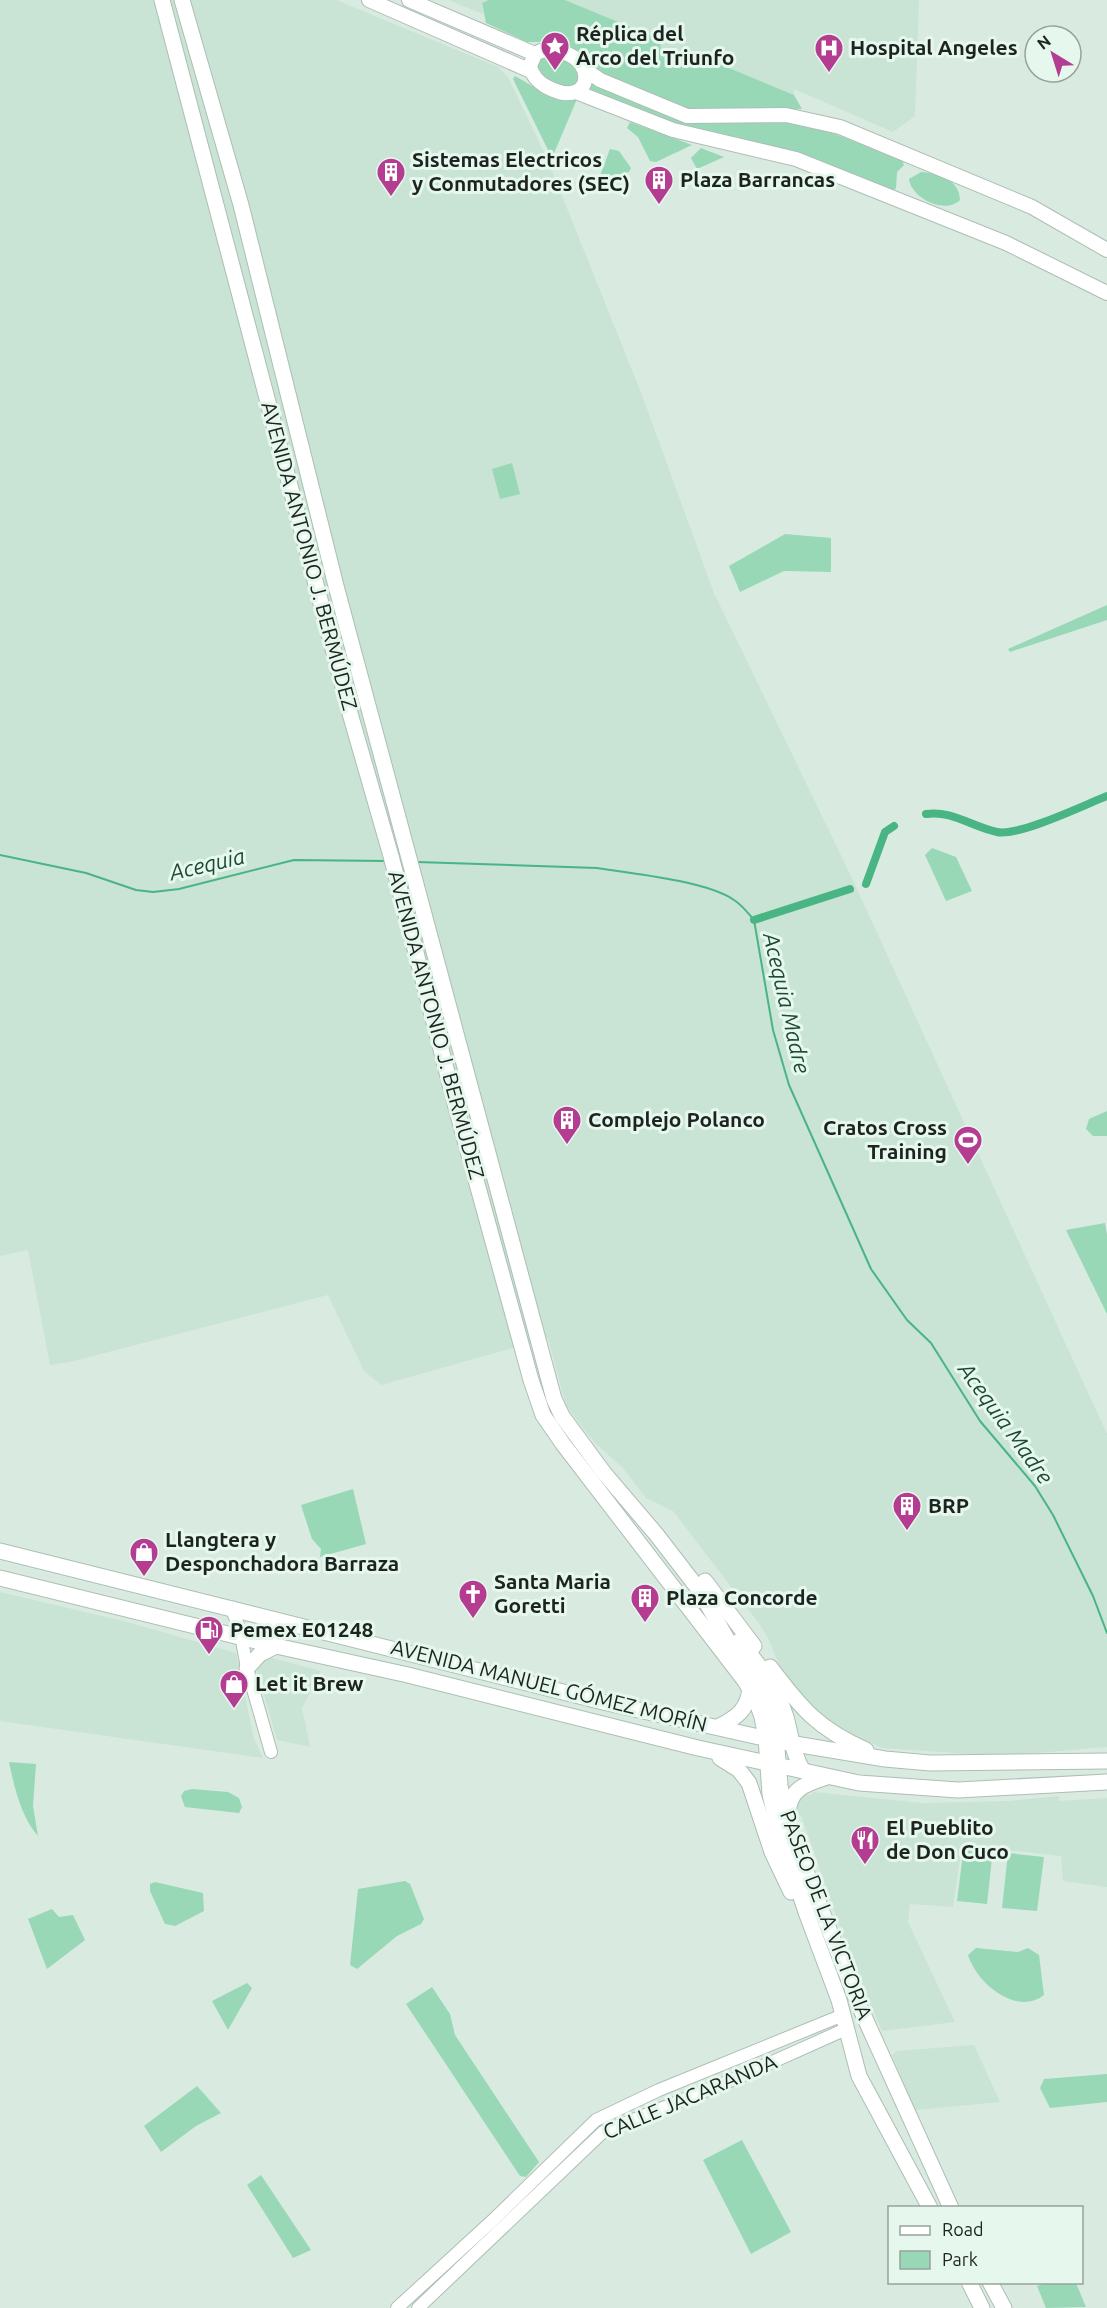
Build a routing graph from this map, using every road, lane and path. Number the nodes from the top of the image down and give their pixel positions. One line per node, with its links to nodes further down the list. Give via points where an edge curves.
1 (162, 0): 12 (main road, AVENIDA ANTONIO J. BERMÚDEZ)
2 (182, 0): 11 (main road, AVENIDA ANTONIO J. BERMÚDEZ)
3 (369, 0): 7 (main road)
4 (409, 0): 5 (main road)
5 (535, 54): 6 (main road, via 549,50 565,54); 7 (main road)
6 (586, 70): 8 (main road, via 586,81); 9 (main road, via 600,80 687,116 800,117 840,127 1032,207)
7 (531, 71): 8 (main road, via 551,89)
8 (576, 92): 10 (main road, via 673,130 796,159 1006,243)
9 (1107, 250)
10 (1107, 293)
11 (276, 346): 12 (main road); 14 (main road, AVENIDA ANTONIO J. BERMÚDEZ, via 336,586 554,1399 603,1473)
12 (256, 351): 13 (main road, AVENIDA ANTONIO J. BERMÚDEZ, via 351,717 538,1402 556,1435)
13 (614, 1510): 18 (main road, via 639,1527 697,1601); 24 (main road, AVENIDA ANTONIO J. BERMÚDEZ)
14 (656, 1534): 18 (main road, via 707,1600); 32 (main road, via 701,1576 818,1724)
15 (0, 1551): 17 (main road, AVENIDA MANUEL GÓMEZ MORÍN)
16 (0, 1578): 19 (main road, AVENIDA MANUEL GÓMEZ MORÍN)
17 (231, 1607): 19 (street); 22 (main road, AVENIDA MANUEL GÓMEZ MORÍN)
18 (713, 1615): 29 (main road, via 769,1679 783,1710)
19 (241, 1637): 20 (main road, AVENIDA MANUEL GÓMEZ MORÍN); 21 (street)
20 (276, 1646): 21 (main road, via 260,1654); 25 (main road, AVENIDA MANUEL GÓMEZ MORÍN)
21 (247, 1668): 31 (street)
22 (483, 1672): 23 (main road, AVENIDA MANUEL GÓMEZ MORÍN); 25 (main road, via 485,1683)
23 (519, 1681): 26 (main road, via 506,1689); 27 (main road, AVENIDA MANUEL GÓMEZ MORÍN)
24 (750, 1688): 27 (main road, via 739,1715); 29 (main road, AVENIDA ANTONIO J. BERMÚDEZ)
25 (477, 1694): 26 (main road, AVENIDA MANUEL GÓMEZ MORÍN)
26 (501, 1700): 30 (main road, AVENIDA MANUEL GÓMEZ MORÍN)
27 (718, 1727): 28 (main road, AVENIDA MANUEL GÓMEZ MORÍN)
28 (734, 1731): 29 (main road, AVENIDA MANUEL GÓMEZ MORÍN); 35 (main road)
29 (778, 1740): 32 (main road, AVENIDA MANUEL GÓMEZ MORÍN); 35 (main road, AVENIDA ANTONIO J. BERMÚDEZ); 37 (main road)
30 (698, 1748): 35 (main road, AVENIDA MANUEL GÓMEZ MORÍN); 45 (main road, via 732,1764 749,1783 820,1971)
31 (271, 1752)
32 (885, 1759): 34 (main road, AVENIDA MANUEL GÓMEZ MORÍN)
33 (1107, 1761): 36 (main road, AVENIDA MANUEL GÓMEZ MORÍN)
34 (930, 1763): 36 (main road, AVENIDA MANUEL GÓMEZ MORÍN); 40 (main road, via 935,1775)
35 (767, 1764): 37 (main road, AVENIDA MANUEL GÓMEZ MORÍN); 42 (main road, PASEO DE LA VICTORIA); 43 (main road, via 774,1839)
36 (964, 1765): 41 (main road, via 953,1775)
37 (802, 1771): 38 (main road, AVENIDA MANUEL GÓMEZ MORÍN)
38 (829, 1777): 40 (main road, AVENIDA MANUEL GÓMEZ MORÍN); 42 (main road, via 794,1792 788,1804)
39 (1107, 1782): 41 (main road, AVENIDA MANUEL GÓMEZ MORÍN)
40 (920, 1788): 41 (main road, AVENIDA MANUEL GÓMEZ MORÍN)
41 (958, 1790)
42 (787, 1822): 44 (main road, PASEO DE LA VICTORIA)
43 (802, 1895): 44 (main road); 45 (main road)
44 (826, 1926): 49 (main road, PASEO DE LA VICTORIA)
45 (834, 1988): 46 (main road)
46 (845, 2022): 47 (street); 48 (street, CALLE JACARANDA); 50 (main road, via 859,2076)
47 (725, 2063): 48 (street); 55 (street, via 596,2120)
48 (732, 2080): 56 (street, CALLE JACARANDA, via 603,2132)
49 (928, 2160): 50 (main road); 52 (main road, PASEO DE LA VICTORIA)
50 (910, 2168): 51 (main road)
51 (929, 2206)
52 (950, 2206)
53 (970, 2284): 57 (main road)
54 (991, 2284): 58 (main road)
55 (398, 2308)
56 (418, 2308)
57 (982, 2308)
58 (1004, 2308)

